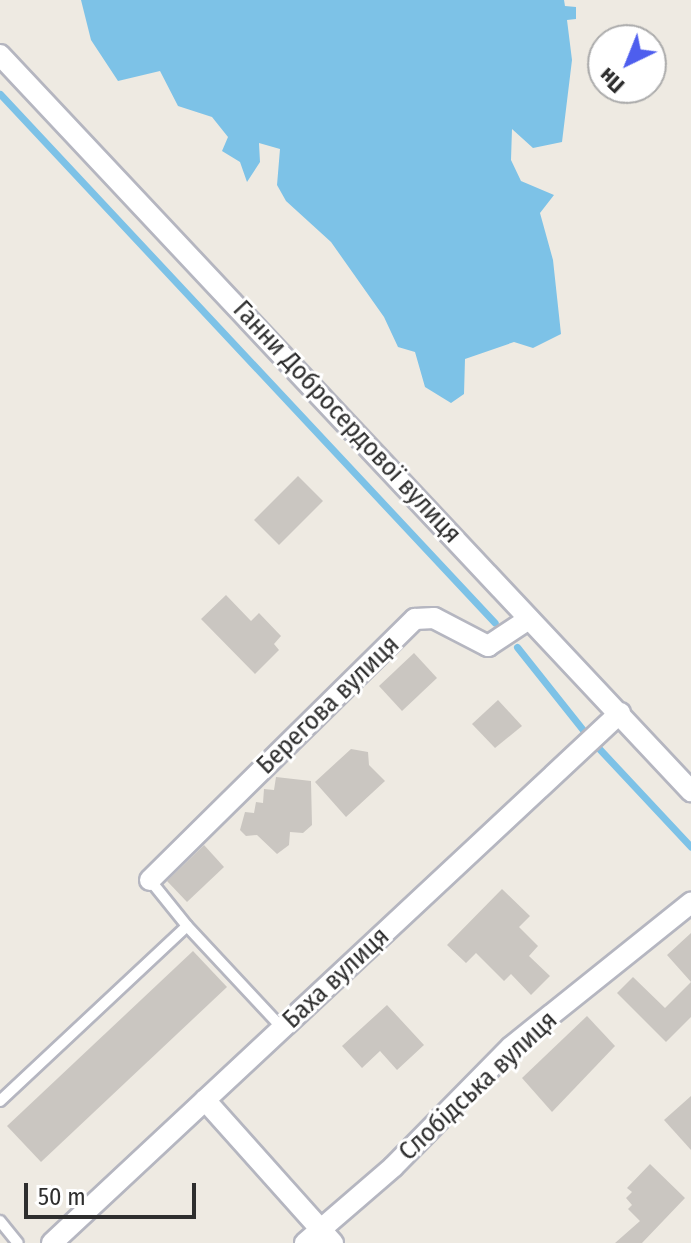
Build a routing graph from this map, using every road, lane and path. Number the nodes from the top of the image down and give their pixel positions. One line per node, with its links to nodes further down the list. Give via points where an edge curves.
1 (0, 55): 2 (street, Ганни Добросердової вулиця)
2 (529, 619): 3 (street, Ганни Добросердової вулиця); 5 (street, Берегова вулиця, via 488,646 434,618 415,619)
3 (620, 713): 4 (street, Ганни Добросердової вулиця); 8 (street, Баха вулиця)
4 (691, 791)
5 (150, 880): 7 (lane)
6 (691, 903): 12 (street, Слобідська вулиця, via 511,1047)
7 (187, 926): 8 (lane); 10 (lane)
8 (282, 1028): 9 (street, Баха вулиця)
9 (205, 1100): 12 (street); 14 (street, Баха вулиця)
10 (0, 1101)
11 (0, 1221): 13 (lane)
12 (320, 1238)
13 (18, 1243)
14 (52, 1243)

